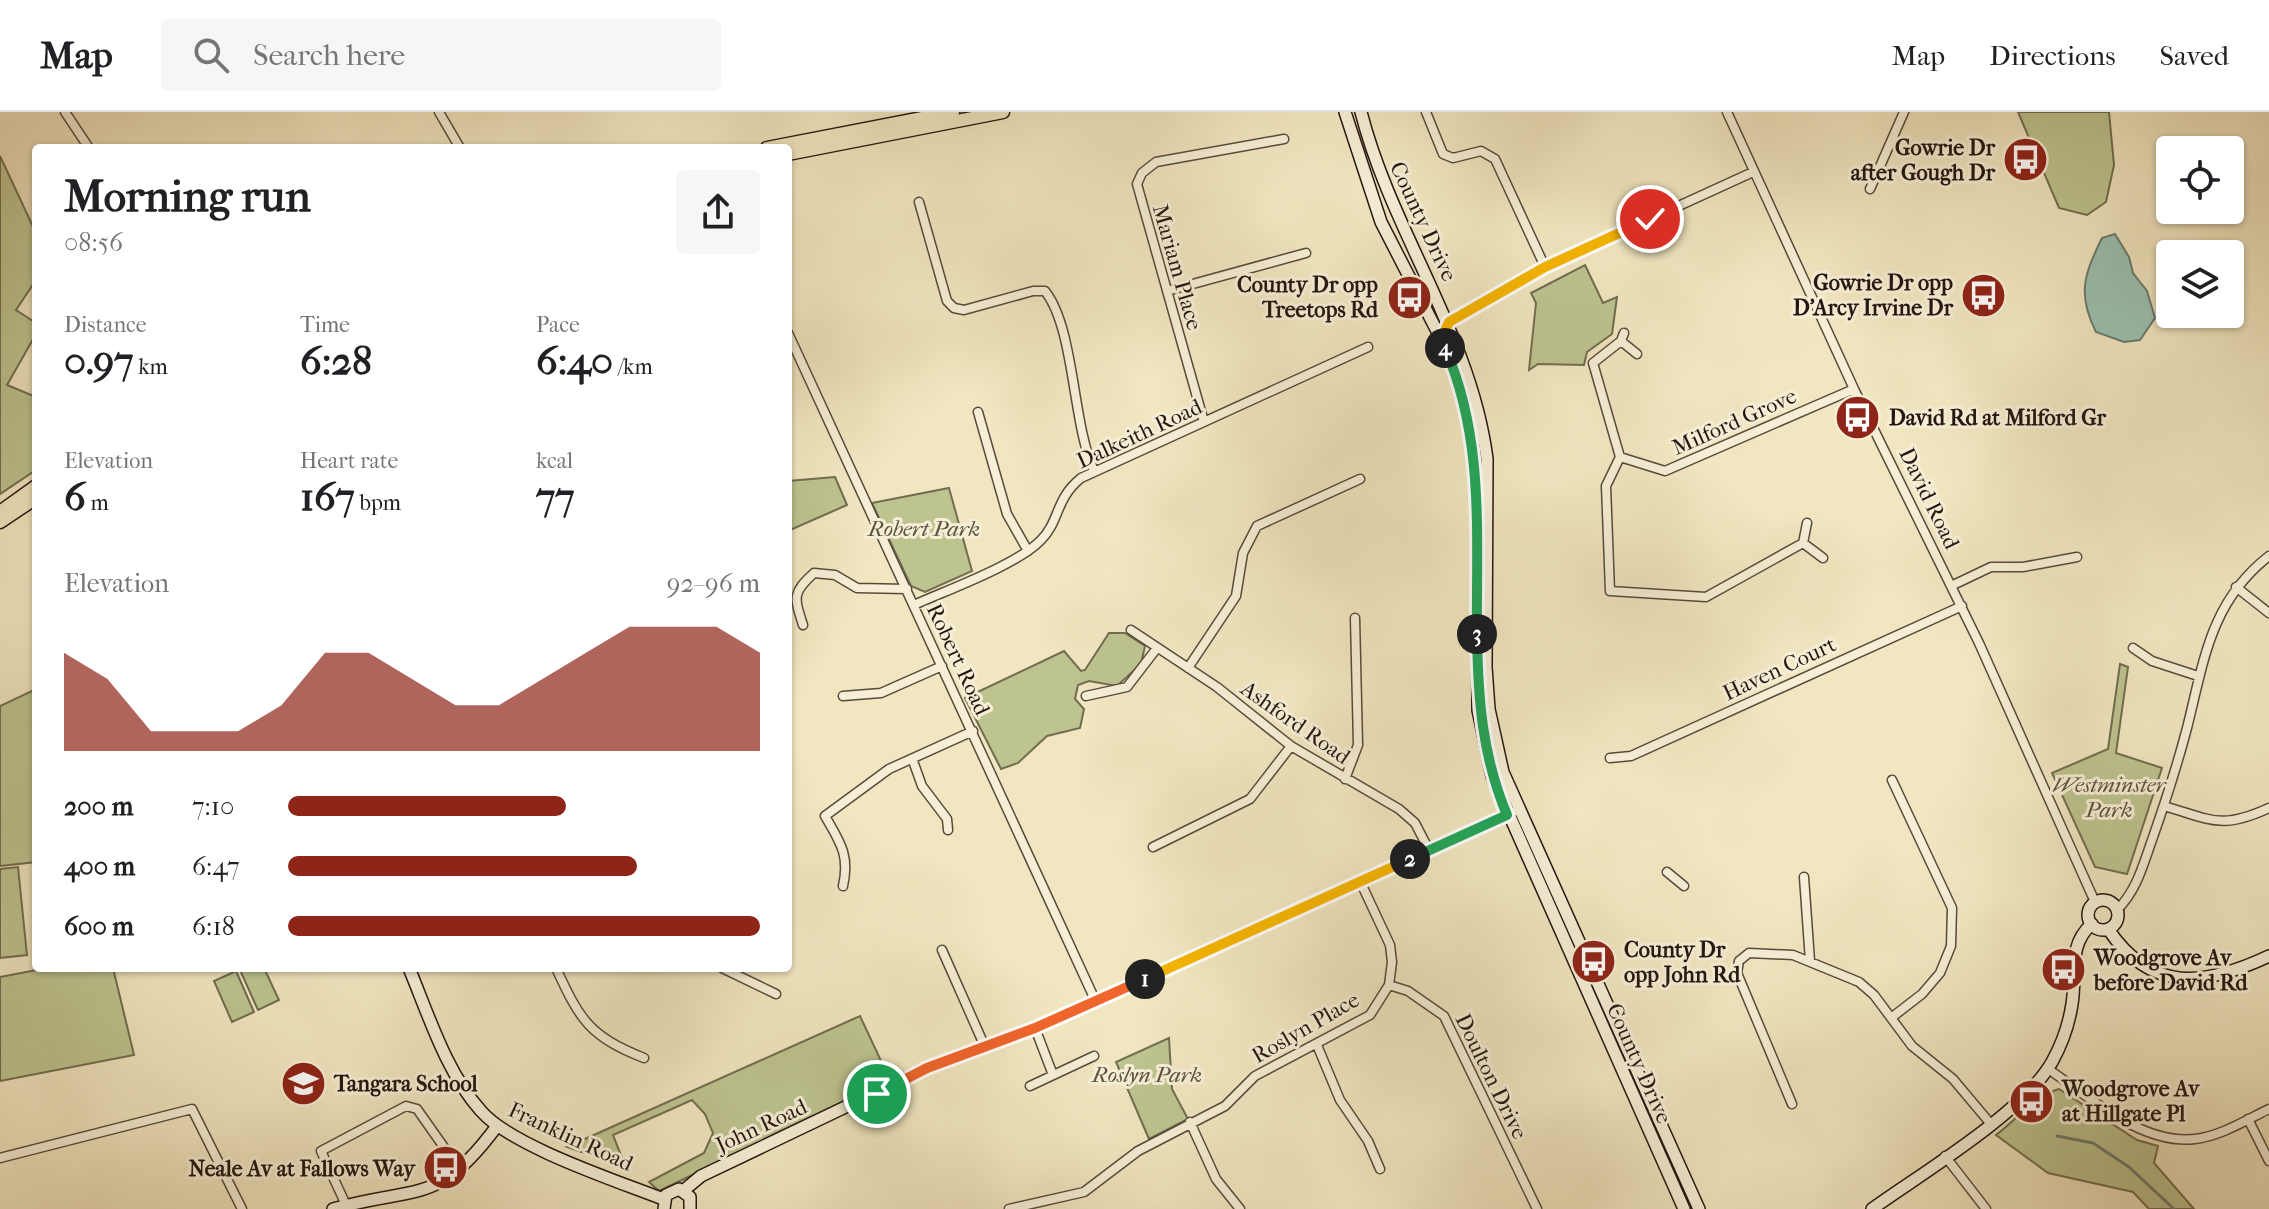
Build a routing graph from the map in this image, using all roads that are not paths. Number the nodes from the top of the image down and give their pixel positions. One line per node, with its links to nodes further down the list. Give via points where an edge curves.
1 (65, 112): 11 (street)
2 (439, 112): 12 (street)
3 (953, 112): 13 (main road)
4 (1003, 112): 14 (main road)
5 (1345, 112): 21 (main road, County Drive, via 1381,222)
6 (1361, 112): 22 (main road, County Drive, via 1388,196)
7 (1426, 112): 19 (street, via 1443,154 1453,158 1481,151 1495,159)
8 (1727, 112): 15 (street, David Road)
9 (1904, 112): 16 (street)
10 (1284, 139): 20 (street, Mariam Place, via 1156,162 1142,173 1138,196)
11 (86, 144)
12 (458, 144)
13 (788, 144)
14 (792, 153)
15 (1753, 172): 19 (street); 27 (street, David Road)
16 (1870, 189)
17 (919, 202): 31 (street, via 947,301 954,308 964,310 1033,291 1045,291 1051,300)
18 (1306, 253): 20 (street)
19 (1545, 267): 22 (street)
20 (1167, 291): 29 (street, Mariam Place)
21 (1418, 297): 22 (street); 25 (main road, County Drive)
22 (1449, 322): 25 (street); 67 (main road, County Drive, via 1483,426 1489,709)
23 (792, 342): 45 (street, Robert Road)
24 (1368, 347): 29 (street, Dalkeith Road)
25 (1445, 349): 67 (main road, County Drive, via 1457,370 1472,428 1478,710 1492,776)
26 (1637, 354): 30 (street, via 1622,337 1593,363)
27 (1854, 389): 30 (street, Milford Grove, via 1665,471); 43 (street, David Road)
28 (978, 412): 39 (street, via 1007,514)
29 (1204, 422): 31 (street, Dalkeith Road)
30 (1620, 457): 38 (street, via 1606,486 1610,591 1706,597)
31 (1094, 471): 39 (street, Dalkeith Road, via 1070,487 1048,532)
32 (1360, 479): 55 (street, via 1257,526 1243,553 1236,596)
33 (32, 489): 35 (main road)
34 (32, 501): 36 (main road)
35 (0, 512)
36 (0, 522)
37 (1807, 523): 38 (street)
38 (1803, 543): 42 (street)
39 (1028, 551): 46 (street, Dalkeith Road)
40 (2269, 556): 44 (street)
41 (2077, 557): 43 (street, via 1991,567)
42 (1823, 558)
43 (1951, 586): 47 (street, David Road)
44 (2236, 587): 48 (street); 56 (street, via 2220,611)
45 (907, 589): 46 (street, Robert Road); 50 (street, via 857,588 835,575 814,573 797,589)
46 (914, 605): 54 (street, Robert Road)
47 (1962, 606): 61 (street, Haven Court, via 1631,756); 76 (street, David Road)
48 (2269, 613)
49 (1355, 618): 63 (street, via 1358,745)
50 (803, 625)
51 (1131, 630): 52 (street, Ashford Road)
52 (1157, 648): 55 (street, Ashford Road); 58 (street, via 1127,687)
53 (2133, 648): 56 (street, via 2152,661)
54 (942, 666): 57 (street, via 881,693); 59 (street, Robert Road)
55 (1188, 668): 60 (street, Ashford Road)
56 (2198, 676): 65 (street)
57 (843, 696)
58 (1086, 696)
59 (973, 731): 62 (street); 88 (street, Robert Road)
60 (1291, 746): 63 (street, Ashford Road); 69 (street, via 1250,799)
61 (1610, 758)
62 (913, 761): 68 (street, via 922,786 947,819); 74 (street, via 889,769 825,816 844,850 848,866)
63 (1345, 779): 70 (street, Ashford Road, via 1407,815)
64 (1892, 780): 89 (street, via 1952,908 1951,946 1940,973)
65 (2164, 806): 66 (street, via 2223,824); 77 (street, via 2135,886)
66 (2269, 808)
67 (1513, 812): 70 (main road, John Road); 118 (main road, County Drive); 119 (main road, County Drive)
68 (948, 830)
69 (1153, 847)
70 (1429, 850): 73 (main road, John Road)
71 (1667, 872): 75 (street)
72 (1804, 877): 82 (street)
73 (1360, 881): 86 (street, via 1390,945); 88 (main road, John Road)
74 (843, 886)
75 (1684, 886)
76 (2095, 902): 77 (main road, via 2108,900); 78 (main road, via 2089,910)
77 (2117, 910): 79 (main road)
78 (2092, 924): 79 (main road); 95 (main road, via 2075,950 2068,1022)
79 (2108, 929): 81 (main road, via 2137,962 2184,980 2201,981)
80 (942, 950): 92 (street)
81 (2269, 956)
82 (1810, 961): 89 (street, via 1859,982); 98 (street, via 1749,953 1739,961 1737,973)
83 (411, 972): 103 (main road, Franklin Road, via 452,1069)
84 (558, 972): 94 (street, via 576,1011 605,1042)
85 (730, 972): 87 (street)
86 (1389, 985): 91 (street, Roslyn Place, via 1370,1015); 117 (street, Doulton Drive, via 1408,991 1444,1016)
87 (776, 994)
88 (1096, 1002): 90 (main road, John Road)
89 (1891, 1018): 102 (street)
90 (1035, 1028): 92 (main road, John Road); 96 (street)
91 (1317, 1045): 101 (street, Roslyn Place, via 1255,1076 1225,1106); 107 (street, via 1340,1100)
92 (985, 1047): 109 (main road, John Road, via 779,1137 701,1176)
93 (1094, 1056): 96 (street)
94 (644, 1058)
95 (2048, 1069): 100 (street, via 2142,1130 2165,1138 2195,1139); 102 (main road)
96 (1053, 1075): 97 (street)
97 (1030, 1086)
98 (1792, 1104)
99 (2269, 1109): 100 (street)
100 (2248, 1119): 106 (street)
101 (1190, 1122): 115 (street, Roslyn Place, via 1138,1151 1084,1192); 116 (street, via 1216,1179)
102 (1990, 1123): 104 (main road)
103 (497, 1126): 108 (main road); 110 (main road, Franklin Road)
104 (1945, 1156): 120 (main road); 121 (street)
105 (0, 1158): 112 (street, via 192,1109)
106 (2269, 1161)
107 (1380, 1169)
108 (460, 1170): 111 (main road, via 419,1193); 111 (street, via 417,1109 406,1106 321,1151)
109 (683, 1191): 110 (main road, John Road, via 669,1192); 114 (main road, via 690,1197)
110 (664, 1204)
111 (346, 1205): 113 (main road)
112 (242, 1209)
113 (333, 1209)
114 (690, 1209)
115 (1009, 1209)
116 (1240, 1209)
117 (1537, 1209)
118 (1684, 1209)
119 (1699, 1209)
120 (1872, 1209)
121 (1986, 1209)

